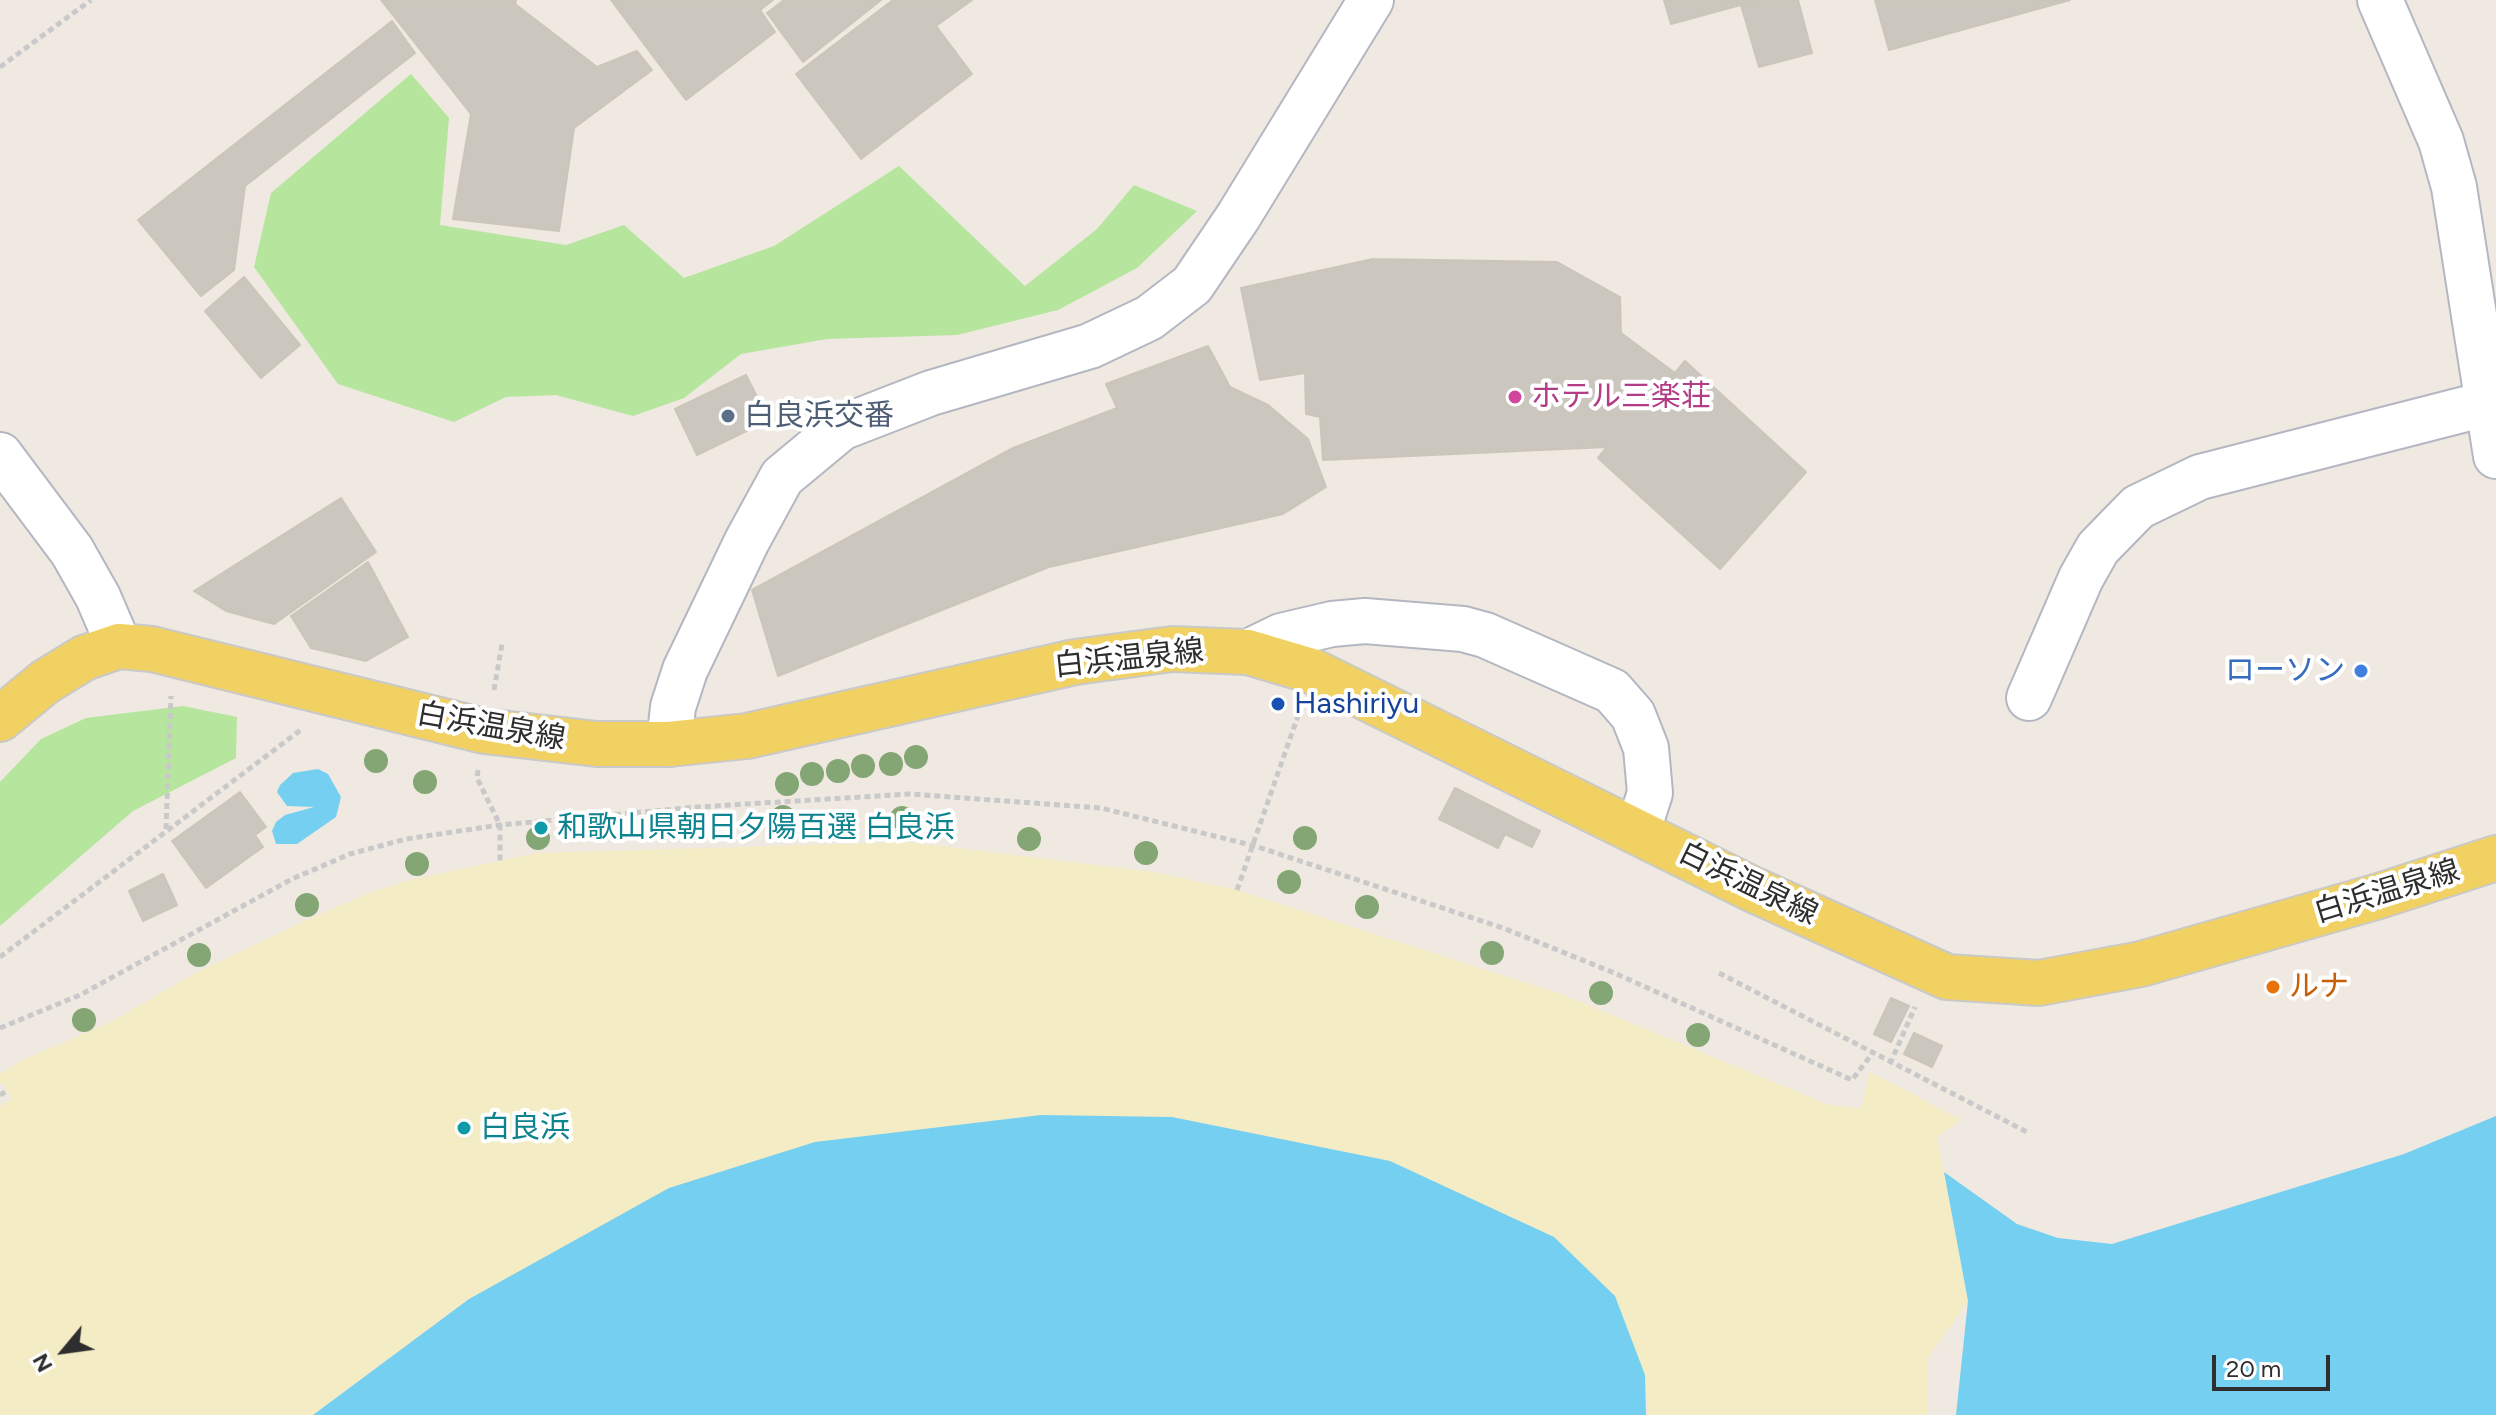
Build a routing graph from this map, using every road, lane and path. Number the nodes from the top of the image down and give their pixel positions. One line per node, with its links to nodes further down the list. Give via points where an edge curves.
1 (91, 0): 4 (path)
2 (1371, 0): 17 (street, via 1192,285 1149,318 1090,346 931,393 841,428 782,477 685,670)
3 (2380, 0): 5 (street, via 2446,156)
4 (0, 67)
5 (2490, 389): 7 (street); 13 (street, via 2200,477 2138,507 2098,548)
6 (0, 455): 9 (street, via 72,551)
7 (2496, 456)
8 (502, 644): 14 (path)
9 (119, 646): 15 (main road, 白浜温泉線, via 84,658); 17 (main road, 白浜温泉線, via 152,649 484,731 557,742)
10 (1248, 652): 11 (main road, 白浜温泉線); 17 (main road, 白浜温泉線, via 1172,649 1075,662 747,736); 21 (street, via 1290,633 1332,624 1365,621 1463,629 1612,691 1633,715 1646,748 1650,793)
11 (1312, 671): 21 (main road, 白浜温泉線); 22 (path)
12 (172, 695): 20 (path)
13 (2029, 698)
14 (493, 699)
15 (0, 719)
16 (309, 723): 20 (path)
17 (669, 744)
18 (479, 761): 19 (path, via 477,778)
19 (500, 825): 22 (path, via 910,794 1101,808); 24 (path); 29 (path, via 406,839 350,854 292,879 80,995)
20 (166, 829): 26 (path)
21 (1638, 830): 23 (main road, 白浜温泉線, via 1752,889 1947,977 2039,983 2141,964)
22 (1255, 846): 25 (path); 30 (path, via 1503,928 1852,1080)
23 (2496, 858)
24 (500, 861)
25 (1237, 890)
26 (0, 957)
27 (1719, 973): 30 (path)
28 (1920, 995): 31 (path)
29 (0, 1028)
30 (1871, 1055): 31 (path)
31 (1890, 1064): 34 (path)
32 (7, 1091): 33 (path)
33 (0, 1095)
34 (2027, 1132)

